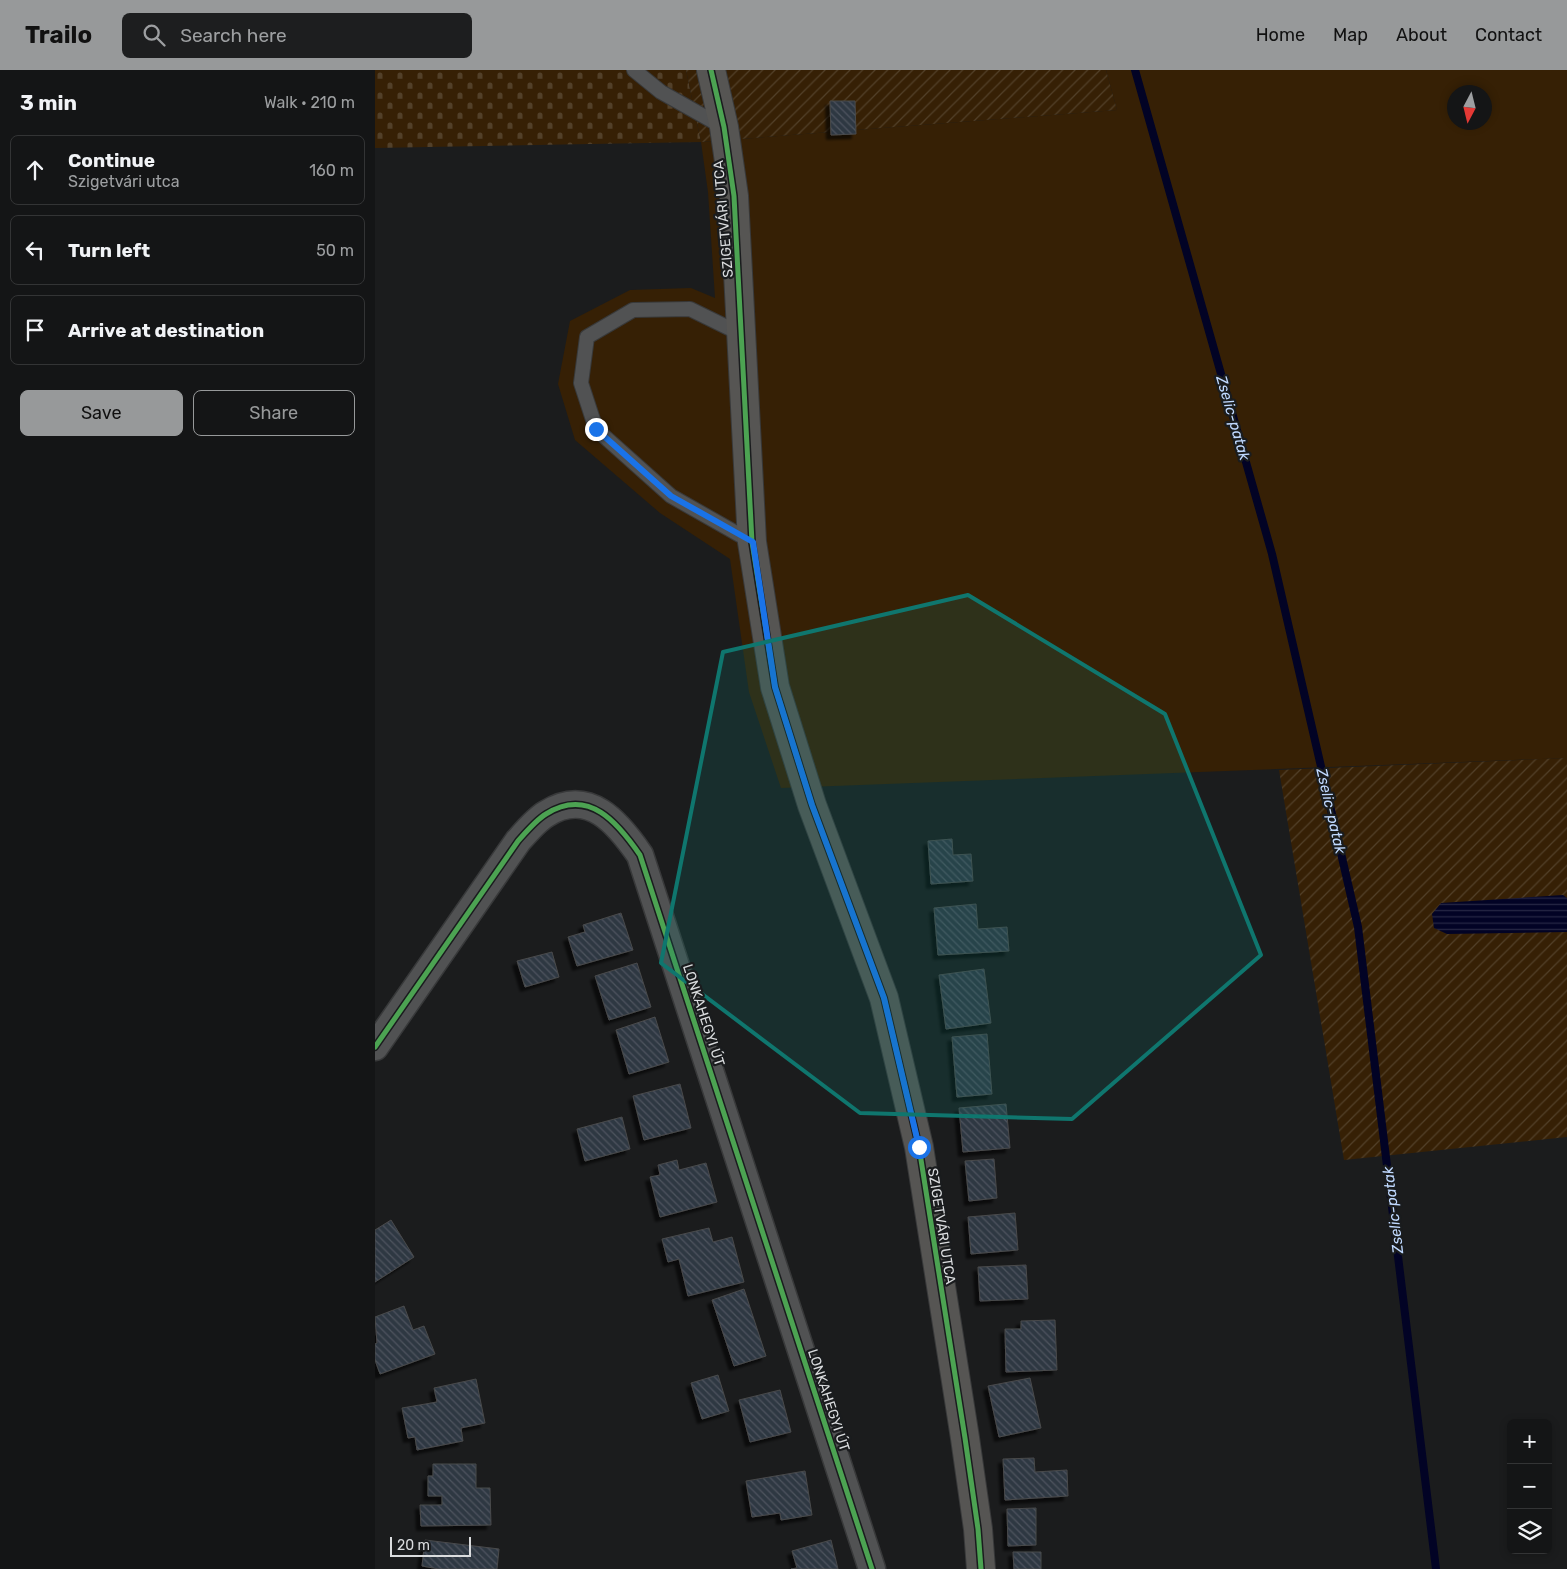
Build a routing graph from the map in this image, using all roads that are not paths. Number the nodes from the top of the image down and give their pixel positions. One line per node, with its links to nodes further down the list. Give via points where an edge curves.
1 (634, 70): 3 (lane, via 661,92)
2 (711, 70): 3 (street, SZIGETVÁRI UTCA)
3 (724, 127): 4 (street, SZIGETVÁRI UTCA, via 734,196)
4 (743, 336): 5 (street, SZIGETVÁRI UTCA); 5 (lane, via 690,308 633,310 587,337 581,383 596,429 671,496)
5 (753, 542): 8 (street, SZIGETVÁRI UTCA, via 775,687 812,805 884,998 919,1147 965,1438)
6 (375, 1047): 7 (street, LONKAHEGYI ÚT, via 518,841 545,814 570,804 600,810 621,828 640,855)
7 (873, 1569)
8 (981, 1569)

